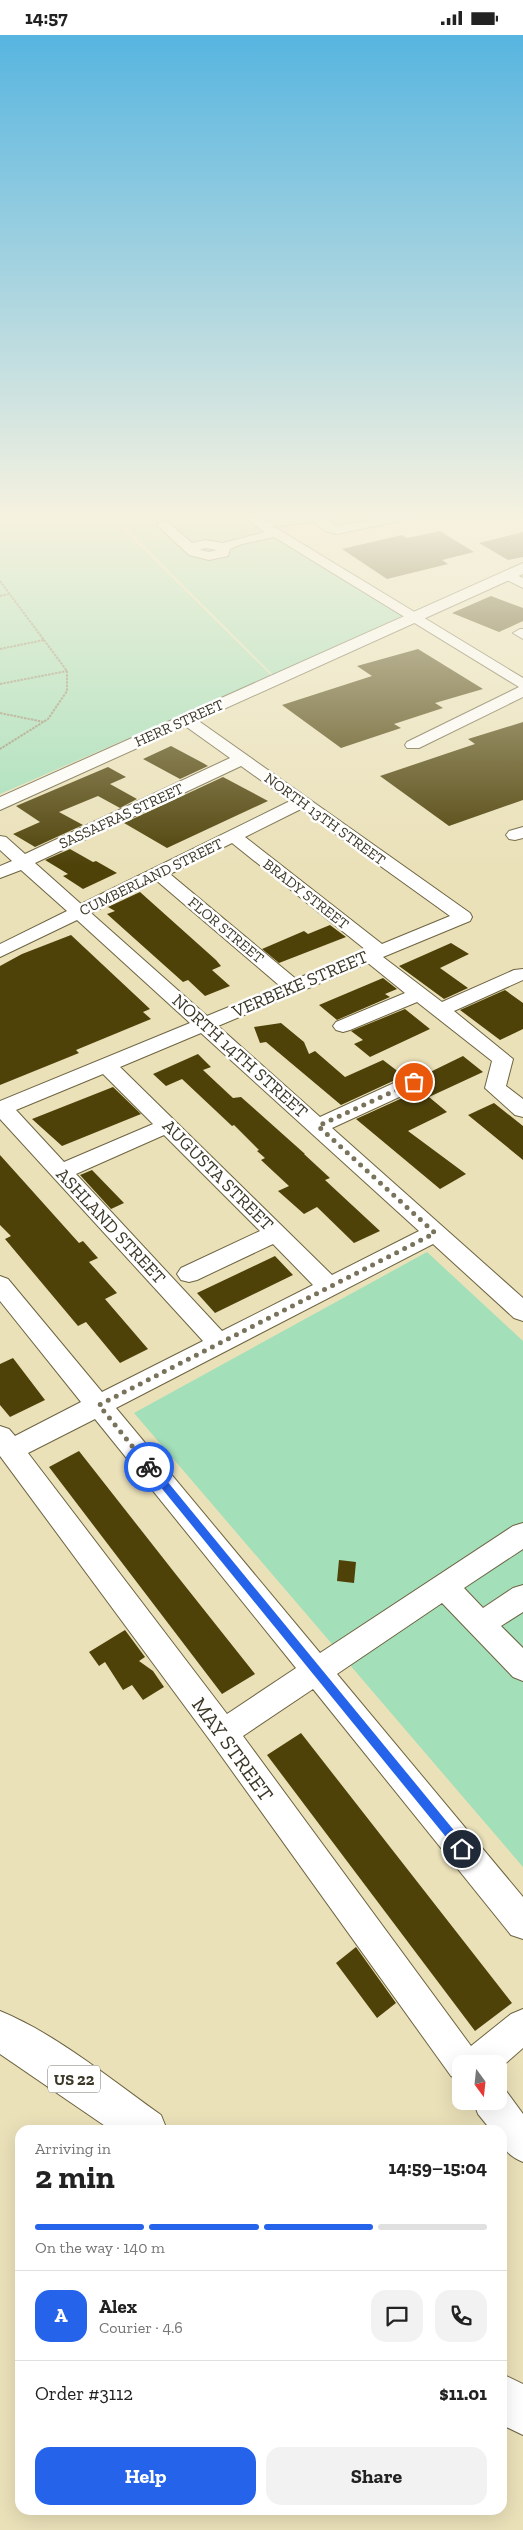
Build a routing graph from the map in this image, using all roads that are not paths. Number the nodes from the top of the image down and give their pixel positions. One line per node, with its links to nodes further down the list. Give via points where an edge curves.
1 (378, 633): 5 (main road, HERR STREET)
2 (441, 633): 3 (street)
3 (523, 684)
4 (523, 691): 6 (street)
5 (187, 720): 7 (street, NORTH 13TH STREET); 9 (main road, HERR STREET)
6 (413, 745)
7 (242, 759): 8 (street, NORTH 13TH STREET); 12 (street, SASSAFRAS STREET)
8 (302, 802): 10 (street, CUMBERLAND STREET); 16 (street, NORTH 13TH STREET)
9 (0, 804)
10 (233, 836): 13 (street, CUMBERLAND STREET); 18 (street, BRADY STREET)
11 (0, 841): 12 (street, NORTH 14TH STREET)
12 (24, 862): 14 (street, SASSAFRAS STREET); 15 (street, NORTH 14TH STREET)
13 (157, 872): 15 (street, CUMBERLAND STREET); 20 (street, FLOR STREET)
14 (0, 873)
15 (78, 912): 17 (street, CUMBERLAND STREET); 23 (street, NORTH 14TH STREET)
16 (463, 917): 18 (street, VERBEKE STREET)
17 (0, 951)
18 (374, 953): 20 (street, VERBEKE STREET); 21 (street, BRADY STREET)
19 (521, 974): 22 (street)
20 (294, 987): 23 (street, VERBEKE STREET)
21 (419, 993): 22 (street, BRADY STREET); 24 (street)
22 (440, 1010): 25 (street, BRADY STREET)
23 (204, 1024): 26 (street, VERBEKE STREET); 31 (street, NORTH 14TH STREET)
24 (343, 1026)
25 (513, 1059): 29 (street, via 494,1087)
26 (106, 1065): 28 (street, VERBEKE STREET); 30 (street, AUGUSTA STREET)
27 (414, 1082): 31 (street)
28 (1, 1108): 32 (street, ASHLAND STREET)
29 (523, 1110)
30 (167, 1126): 32 (street); 33 (street, AUGUSTA STREET)
31 (318, 1126): 34 (street, NORTH 14TH STREET)
32 (61, 1172): 39 (street, ASHLAND STREET)
33 (276, 1233): 35 (street); 37 (street, AUGUSTA STREET)
34 (435, 1233): 37 (street); 38 (street, NORTH 14TH STREET)
35 (189, 1274)
36 (0, 1285): 40 (street)
37 (329, 1286): 39 (street)
38 (523, 1312)
39 (220, 1344): 40 (street)
40 (99, 1405): 41 (street); 47 (street)
41 (6, 1443): 48 (street, MAY STREET)
42 (523, 1534): 43 (street)
43 (444, 1587): 45 (street); 47 (street)
44 (523, 1597): 45 (street)
45 (480, 1625): 46 (street)
46 (523, 1668)
47 (317, 1672): 48 (street); 49 (street)
48 (223, 1733): 52 (street, MAY STREET)
49 (523, 1923)
50 (523, 2026): 53 (street)
51 (0, 2031): 55 (main road, US 22)
52 (456, 2055)
53 (487, 2055)
54 (498, 2110): 56 (street)
55 (139, 2125)
56 (523, 2144)
57 (507, 2401): 58 (main road)
58 (523, 2412)

